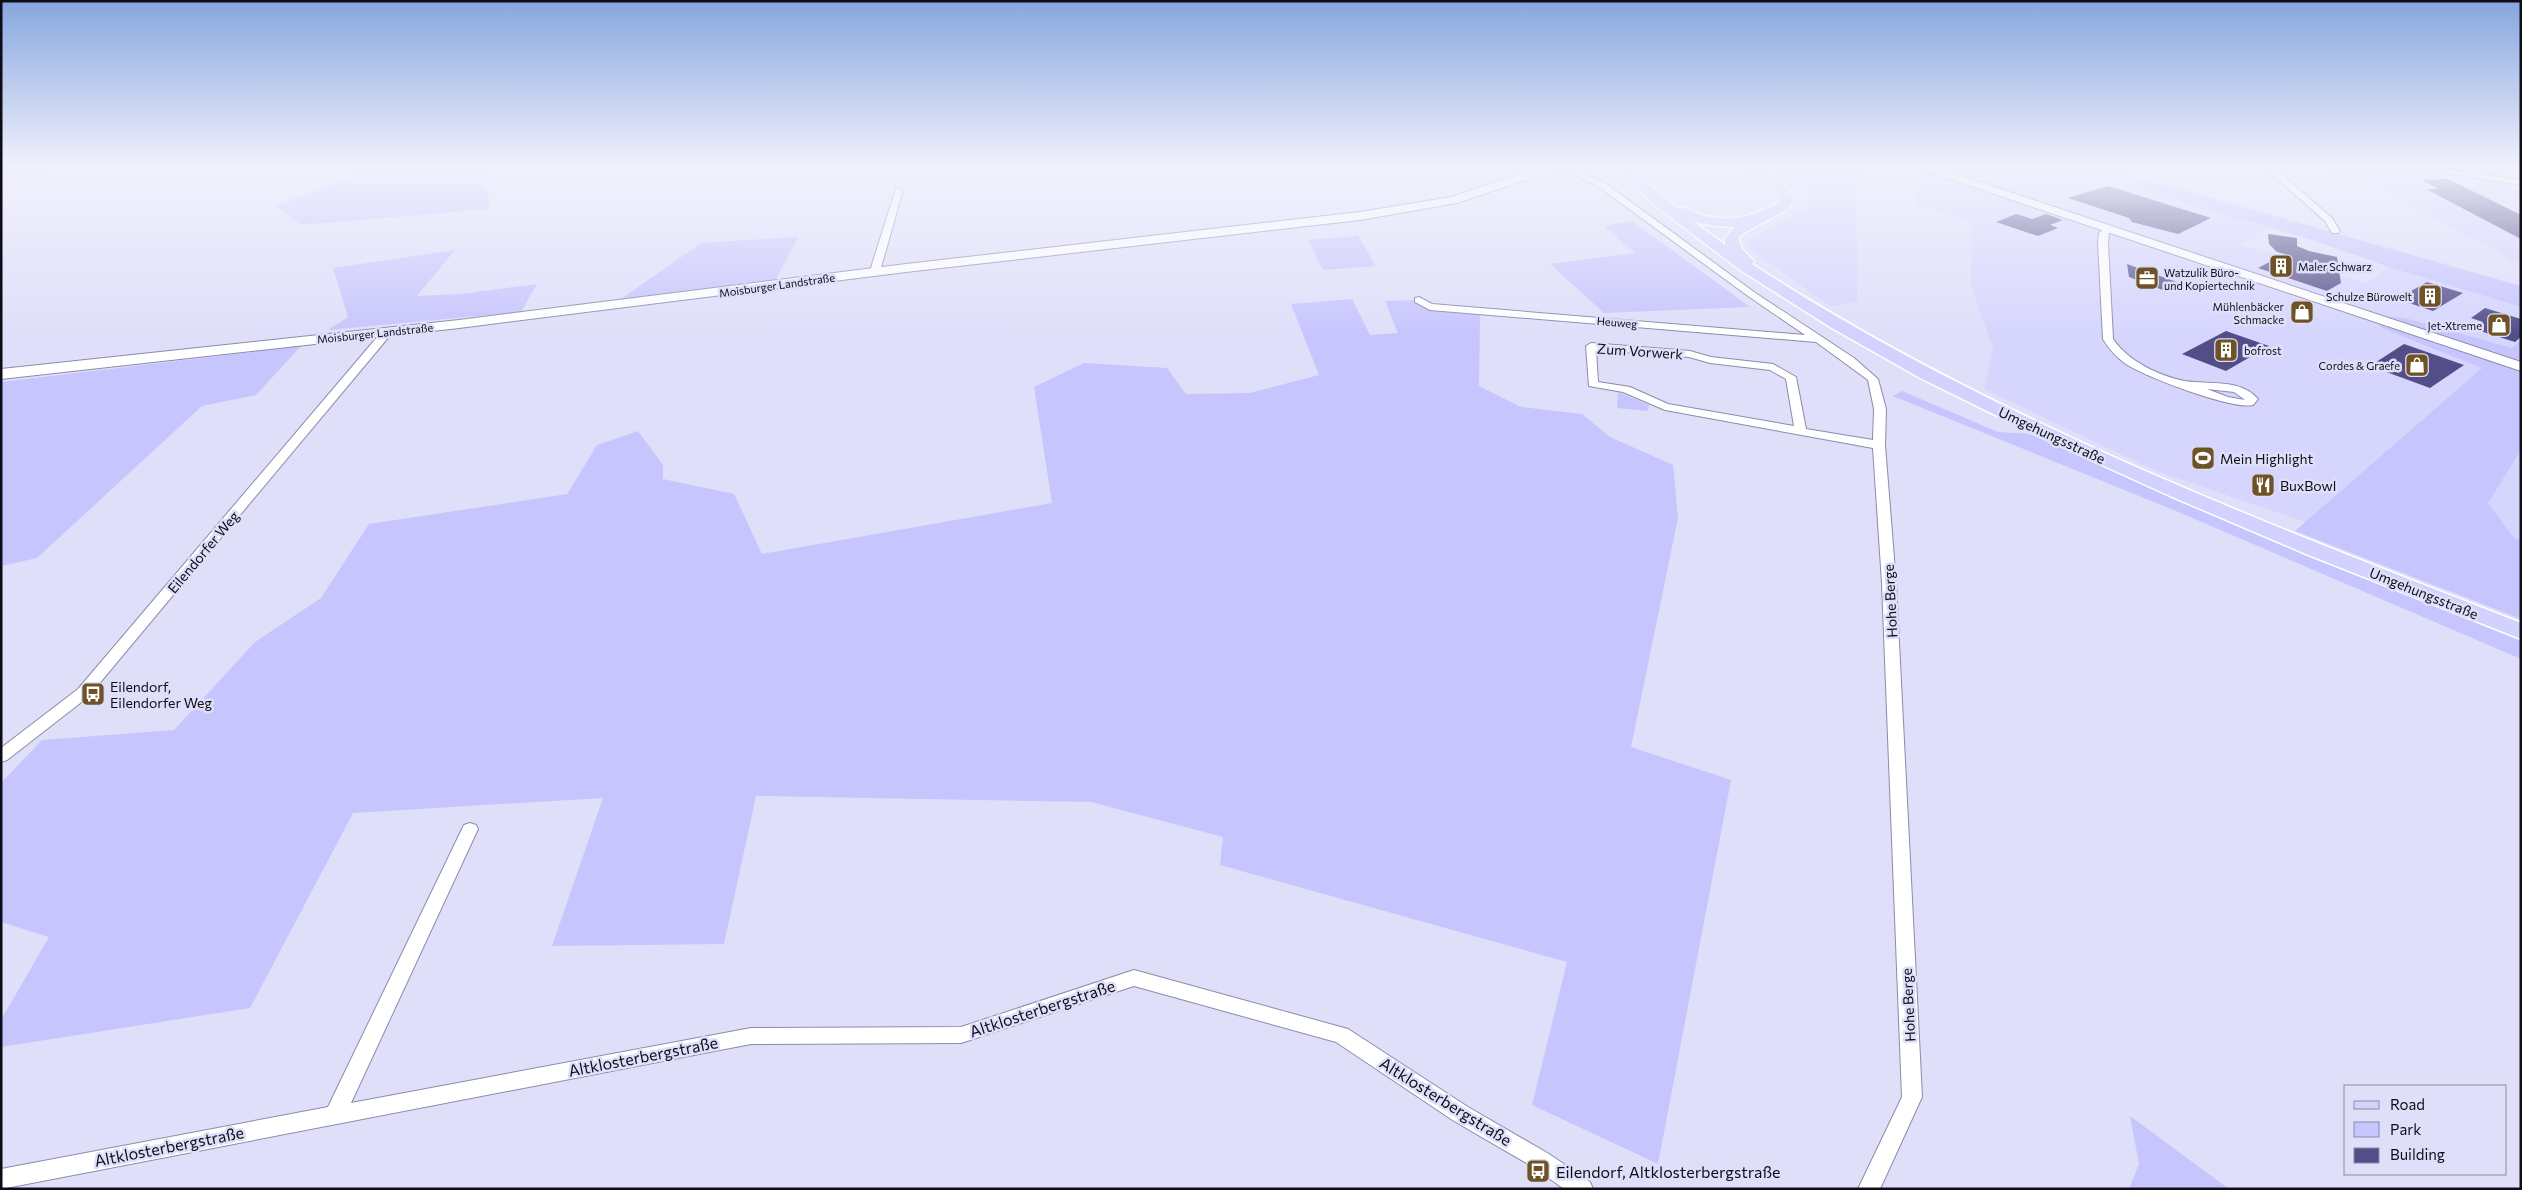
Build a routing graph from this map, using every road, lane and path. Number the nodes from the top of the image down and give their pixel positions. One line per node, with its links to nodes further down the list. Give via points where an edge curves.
1 (889, 224): 10 (street)
2 (1288, 224): 10 (main road, Moisburger Landstraße)
3 (1654, 224): 14 (street, Hohe Berge)
4 (1687, 224): 12 (main road, Umgehungsstraße)
5 (1751, 224): 12 (main road, via 1732,238 1737,254)
6 (2094, 224): 8 (street)
7 (2331, 224): 9 (street)
8 (2108, 228): 15 (street); 17 (street, via 2103,243 2108,339 2113,348 2133,364)
9 (2334, 231)
10 (875, 271): 13 (main road, Moisburger Landstraße, via 605,307)
11 (1419, 300): 14 (street, Heuweg, via 1430,308)
12 (1807, 306): 20 (main road, Umgehungsstraße, via 1866,343 2050,436 2172,490)
13 (388, 331): 16 (main road, Moisburger Landstraße); 21 (street, Eilendorfer Weg, via 83,693)
14 (1818, 339): 19 (street, Hohe Berge, via 1873,379 1880,409)
15 (2521, 367)
16 (1, 374)
17 (2184, 384): 17 (street, via 2227,401 2249,403 2252,399 2236,389)
18 (1801, 431): 18 (street, Zum Vorwerk, via 1665,408 1626,389 1593,384 1591,346 1690,354 1710,360 1773,367 1791,377); 19 (street, Zum Vorwerk)
19 (1879, 445): 26 (street, Hohe Berge, via 1889,580 1912,1098)
20 (2521, 632)
21 (1, 756)
22 (470, 829): 23 (street)
23 (336, 1113): 24 (street, Altklosterbergstraße); 25 (street, Altklosterbergstraße, via 751,1036 961,1035 1134,978 1341,1035)
24 (1, 1178)
25 (1582, 1189)
26 (1868, 1189)

